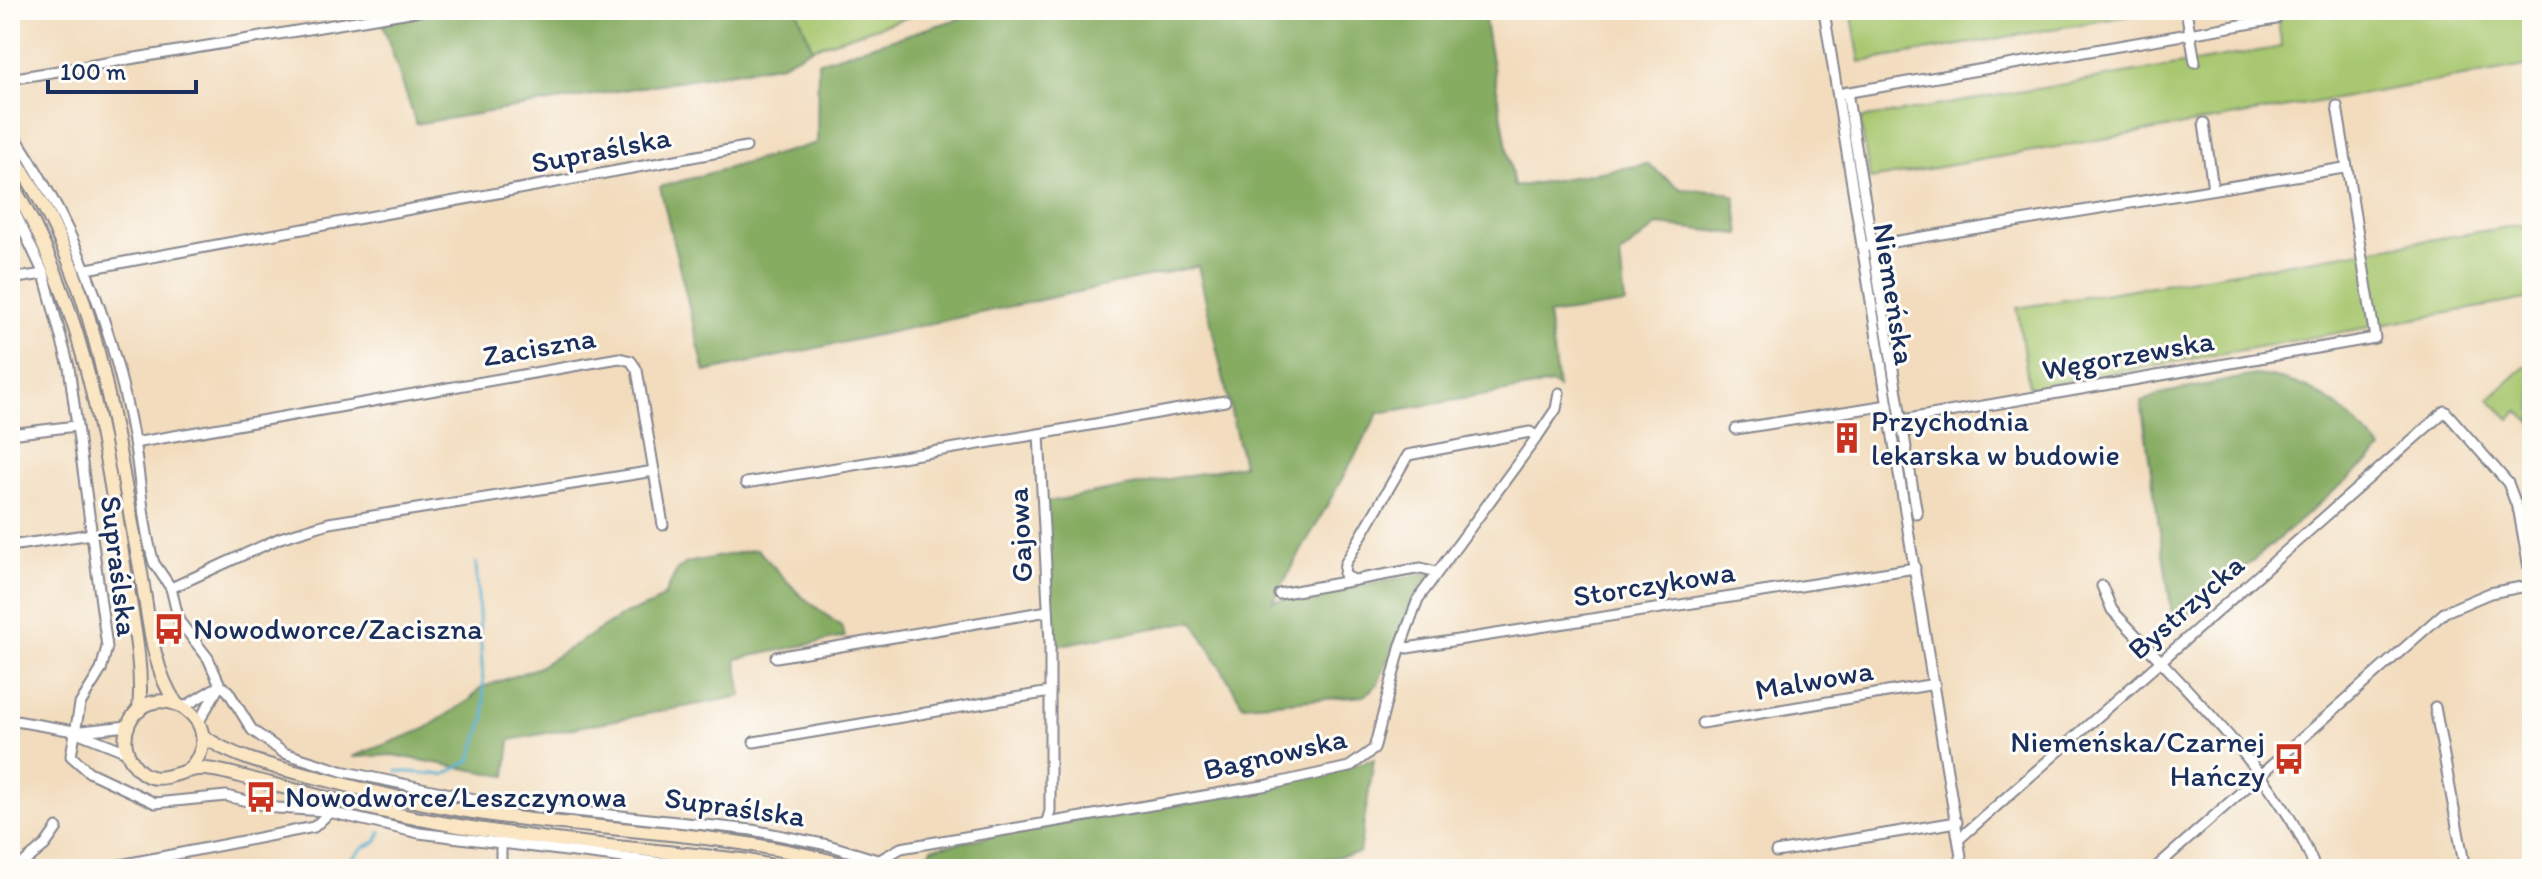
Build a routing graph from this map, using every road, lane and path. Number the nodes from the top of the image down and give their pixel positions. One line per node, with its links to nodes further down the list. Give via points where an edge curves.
1 (422, 10): 7 (street)
2 (2186, 10): 5 (street)
3 (1824, 11): 8 (street, Niemeńska)
4 (2276, 19): 5 (street)
5 (2191, 34): 6 (street); 8 (street)
6 (2195, 62)
7 (10, 79)
8 (1842, 93): 18 (street, Niemeńska)
9 (2337, 106): 14 (street)
10 (2204, 123): 16 (street)
11 (10, 129): 19 (street, Supraślska, via 39,171)
12 (746, 147): 19 (street, Supraślska)
13 (10, 152): 53 (main road, via 59,236 101,352 152,630 165,685)
14 (2344, 168): 16 (street); 25 (street, Węgorzewska, via 2375,338)
15 (10, 181): 55 (main road, via 56,269 86,355 133,621)
16 (2213, 189): 18 (street)
17 (10, 202): 20 (street, Supraślska)
18 (1867, 246): 24 (street, Niemeńska); 25 (street)
19 (87, 269): 32 (street, Supraślska, via 115,347)
20 (44, 274): 21 (street); 27 (street, Supraślska, via 69,367)
21 (10, 279)
22 (1559, 393): 31 (street, Bagnowska, via 1556,409)
23 (1225, 401): 30 (street)
24 (1888, 405): 26 (street, Niemeńska); 28 (street)
25 (1902, 420): 26 (street, Węgorzewska); 35 (street)
26 (1891, 422): 39 (street, Niemeńska)
27 (76, 426): 29 (street); 37 (street, Supraślska)
28 (1736, 429)
29 (10, 434)
30 (1039, 434): 34 (street); 46 (street, Gajowa)
31 (1537, 437): 40 (street, Bagnowska); 41 (street, via 1530,432 1408,455 1345,564 1344,575)
32 (134, 443): 33 (street, Zaciszna, via 619,358 631,361 637,370); 44 (street, Supraślska, via 150,551)
33 (654, 471): 36 (street, Zaciszna); 44 (street, via 329,523 280,538)
34 (746, 483)
35 (1917, 514)
36 (663, 525)
37 (92, 534): 38 (street); 60 (street, Supraślska, via 107,647 101,670 80,704)
38 (10, 546)
39 (1915, 568): 47 (street, Storczykowa); 50 (street, Niemeńska)
40 (1436, 572): 41 (street, via 1421,568); 47 (street, Bagnowska, via 1418,599)
41 (1354, 580): 45 (street)
42 (2532, 585): 49 (street, Bystrzycka, via 2519,512 2508,483 2445,411); 64 (street, via 2490,593 2445,612)
43 (2102, 586): 49 (street, via 2112,610)
44 (171, 588): 51 (street, Supraślska, via 179,621 208,658)
45 (1279, 594)
46 (1048, 611): 48 (street); 52 (street, Gajowa)
47 (1401, 645): 66 (street, Bagnowska, via 1374,749 1349,767)
48 (776, 657)
49 (2161, 662): 64 (street); 69 (street, Bystrzycka)
50 (1935, 684): 57 (street, Malwowa); 67 (street, Niemeńska)
51 (220, 685): 53 (street); 59 (street); 72 (street, Supraślska, via 265,742 341,771 489,802 752,830)
52 (1050, 692): 61 (street); 66 (street, Gajowa)
53 (180, 705): 55 (main road, via 150,704); 59 (main road)
54 (2435, 707): 83 (street)
55 (139, 711): 58 (main road)
56 (10, 720): 60 (street)
57 (1702, 723)
58 (128, 726): 60 (street); 62 (main road)
59 (200, 729): 63 (main road, via 199,755); 78 (main road, via 216,746 283,769 413,801 497,816 749,844)
60 (74, 731): 62 (street); 65 (street, Supraślska, via 70,752 77,765 155,803 213,795)
61 (754, 742)
62 (127, 752): 63 (main road, via 139,769 157,778)
63 (187, 771): 77 (main road, via 208,769 437,823)
64 (2260, 775): 81 (street); 82 (street, via 2295,825)
65 (329, 813): 70 (street, Supraślska); 74 (street, via 314,827)
66 (1047, 821): 72 (street, Bagnowska, via 901,848)
67 (1957, 822): 69 (street, Niemeńska); 71 (street)
68 (57, 828): 73 (street)
69 (1959, 839): 80 (street, Niemeńska)
70 (501, 846): 75 (street); 76 (street, Supraślska)
71 (1776, 852)
72 (880, 860): 79 (street, Supraślska)
73 (16, 869)
74 (100, 869)
75 (501, 869)
76 (713, 869)
77 (787, 869)
78 (858, 869)
79 (907, 869)
80 (1963, 869)
81 (2154, 869)
82 (2315, 869)
83 (2465, 869)

